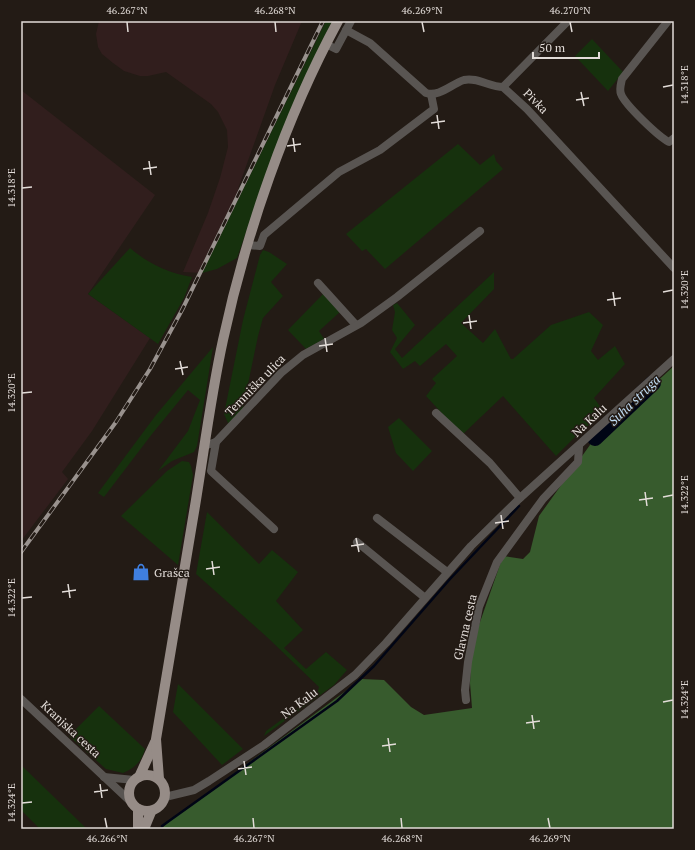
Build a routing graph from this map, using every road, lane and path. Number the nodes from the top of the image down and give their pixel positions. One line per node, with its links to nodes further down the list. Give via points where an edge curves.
1 (338, 21): 6 (main road)
2 (351, 21): 5 (street)
3 (568, 21): 7 (street)
4 (668, 21): 9 (street, via 622,79 620,86 621,95 652,130)
5 (346, 30): 6 (street, via 336,49); 8 (street, via 370,43 426,93)
6 (326, 44): 11 (main road, via 280,151)
7 (503, 87): 8 (street, Pivka, via 465,80); 12 (street, Pivka, via 528,109)
8 (431, 94): 11 (street, via 434,109 380,150 339,172 264,235 260,246)
9 (672, 140)
10 (480, 231): 14 (street, Temniška ulica, via 397,297)
11 (248, 245): 18 (main road, via 223,341)
12 (674, 268)
13 (318, 283): 14 (street)
14 (356, 325): 17 (street, Temniška ulica, via 303,354 281,373)
15 (674, 359): 19 (street, Na Kalu)
16 (436, 413): 20 (street, via 490,463)
17 (216, 442): 18 (street); 22 (street, via 211,471)
18 (204, 446): 28 (main road)
19 (579, 447): 20 (street, Na Kalu); 27 (street, Glavna cesta, via 578,462 543,499 497,562 479,607 468,662)
20 (520, 498): 24 (street, Na Kalu)
21 (377, 518): 24 (street)
22 (274, 529)
23 (357, 542): 25 (street)
24 (447, 572): 25 (street, Na Kalu)
25 (424, 597): 32 (street, Na Kalu, via 386,643 329,696 209,782 194,790)
26 (21, 699): 29 (street, Kranjska cesta)
27 (466, 700)
28 (156, 739): 30 (main road); 31 (main road)
29 (104, 777): 30 (street); 33 (street, Kranjska cesta)
30 (137, 778): 31 (main road, via 150,775); 33 (main road, via 130,787)
31 (159, 779): 32 (main road, via 165,788)
32 (165, 798): 35 (main road, via 160,807)
33 (130, 801): 34 (main road)
34 (138, 809): 35 (main road); 36 (main road)
35 (151, 812): 37 (main road)
36 (138, 829)
37 (144, 829)

